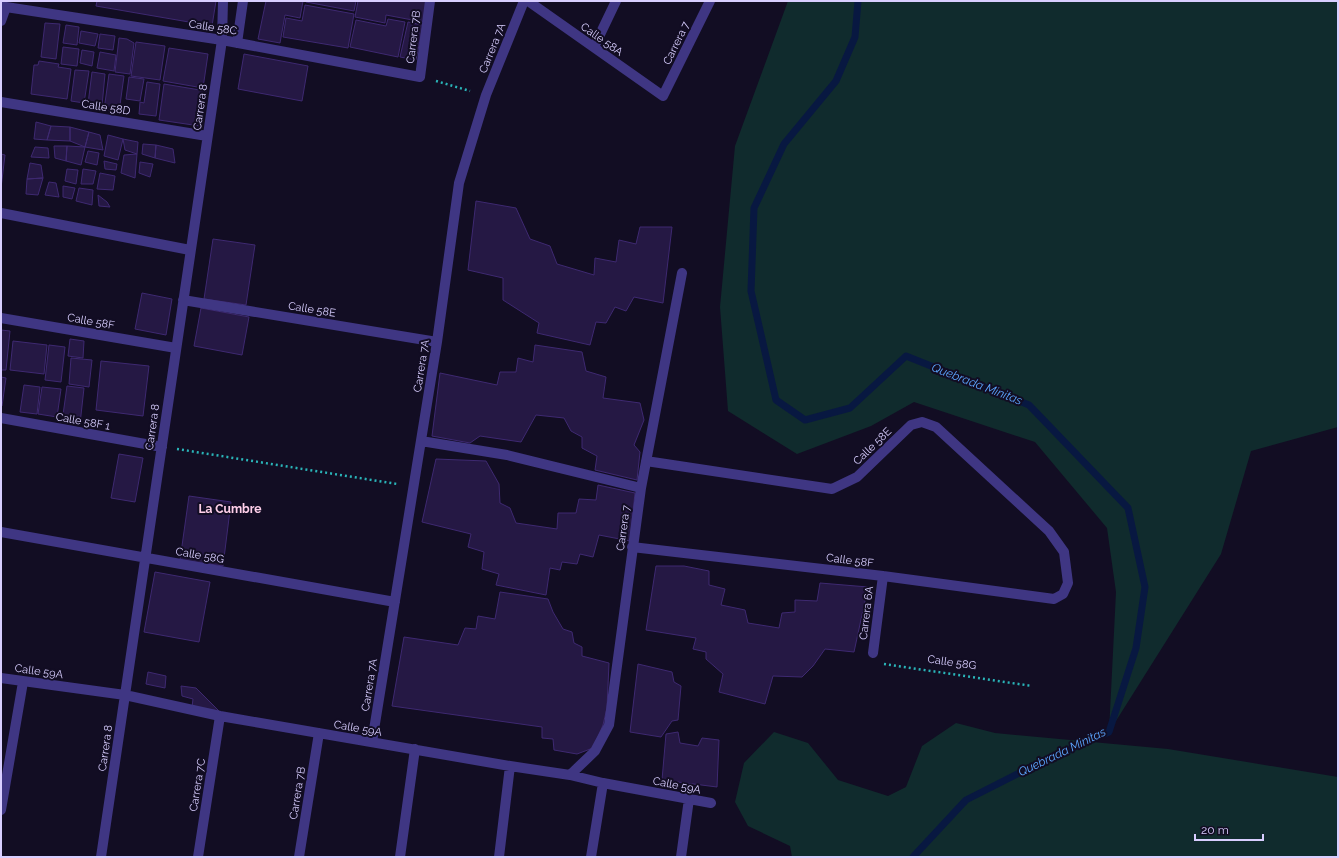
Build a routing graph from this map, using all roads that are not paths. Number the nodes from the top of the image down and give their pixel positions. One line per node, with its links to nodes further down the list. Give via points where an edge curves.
1 (223, 1): 10 (street, Carrera 8)
2 (243, 1): 11 (street)
3 (430, 1): 13 (street, Carrera 7B)
4 (524, 1): 22 (street, Carrera 7A, via 486,95 459,183)
5 (528, 1): 12 (street, Calle 58A)
6 (616, 1): 12 (street)
7 (710, 1): 14 (street, Carrera 7)
8 (3, 6): 9 (street); 10 (street, Calle 58C)
9 (1, 21)
10 (222, 40): 11 (street, Calle 58C); 16 (street, Carrera 8)
11 (237, 43): 13 (street, Calle 58C)
12 (594, 47): 14 (street, Calle 58A)
13 (420, 77)
14 (663, 96)
15 (1, 102): 16 (street, Calle 58D)
16 (207, 136): 18 (street, Carrera 8)
17 (1, 213): 18 (street)
18 (190, 250): 20 (street, Carrera 8)
19 (682, 273): 27 (street, Carrera 7)
20 (183, 300): 22 (street, Calle 58E); 23 (street, Carrera 8)
21 (1, 318): 23 (street, Calle 58F)
22 (437, 342): 25 (street, Carrera 7A)
23 (176, 348): 26 (street, Carrera 8)
24 (1, 418): 26 (street, Calle 58F 1)
25 (421, 441): 28 (street, via 507,455); 34 (street, Carrera 7A)
26 (162, 447): 31 (street, Carrera 8)
27 (646, 461): 28 (street, Carrera 7); 33 (street, Calle 58E, via 832,489 857,477 911,425 922,422 936,427 1049,531 1064,552 1068,583)
28 (641, 488): 30 (street, Carrera 7)
29 (1, 532): 31 (street, Calle 58G)
30 (632, 547): 32 (street, Calle 58F); 44 (street, Carrera 7, via 609,725 595,751)
31 (146, 558): 34 (street, Calle 58G); 38 (street, Carrera 8)
32 (882, 576): 33 (street, Calle 58F, via 1054,599); 35 (street, Carrera 6A)
33 (1063, 594)
34 (395, 602): 41 (street, Carrera 7A)
35 (873, 652)
36 (1, 678): 37 (street, Calle 59A)
37 (23, 682): 38 (street, Calle 59A); 48 (street)
38 (125, 695): 39 (street, Calle 59A); 49 (street, Carrera 8)
39 (220, 716): 40 (street, Calle 59A); 50 (street, Carrera 7C)
40 (319, 733): 41 (street, Calle 59A); 51 (street, Carrera 7B)
41 (372, 742): 42 (street, Calle 59A)
42 (415, 749): 43 (street, Calle 59A); 52 (street)
43 (510, 766): 44 (street, Calle 59A); 53 (street)
44 (570, 775): 45 (street, Calle 59A)
45 (603, 783): 46 (street, Calle 59A); 54 (street)
46 (688, 800): 47 (street, Calle 59A); 55 (street)
47 (711, 804)
48 (1, 810)
49 (102, 857)
50 (198, 857)
51 (299, 857)
52 (400, 857)
53 (499, 857)
54 (591, 857)
55 (681, 857)

